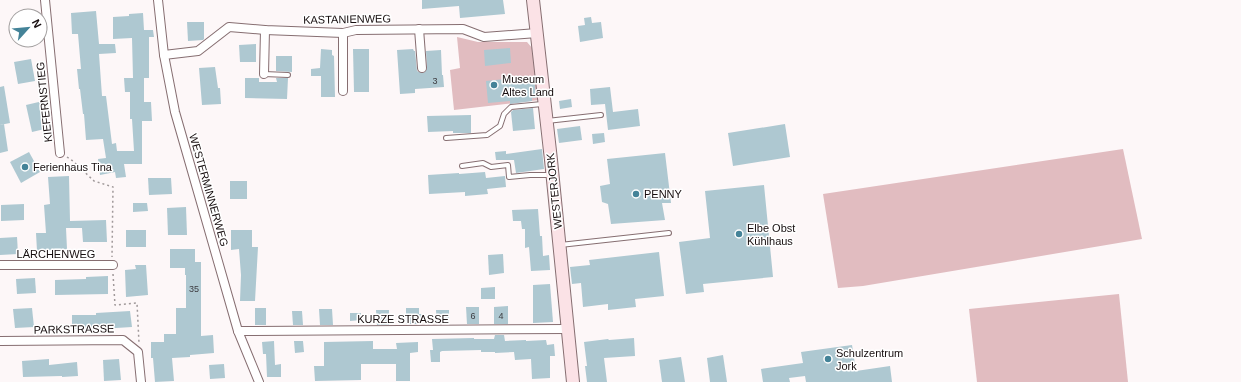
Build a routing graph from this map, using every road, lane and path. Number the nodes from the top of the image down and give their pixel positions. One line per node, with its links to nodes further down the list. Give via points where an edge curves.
1 (44, 0): 17 (street, KIEFERNSTIEG)
2 (158, 0): 8 (street, WESTERMINNERWEG)
3 (533, 0): 7 (main road, WESTERJORK)
4 (419, 29): 6 (street, KASTANIENWEG, via 356,30); 7 (street, KASTANIENWEG, via 463,29 484,37); 9 (street)
5 (265, 30): 6 (street, KASTANIENWEG); 8 (street, KASTANIENWEG, via 229,27 198,51); 10 (street)
6 (343, 33): 12 (street)
7 (537, 33): 13 (main road, WESTERJORK)
8 (164, 55): 25 (street, WESTERMINNERWEG, via 175,112)
9 (422, 68)
10 (264, 74): 11 (lane)
11 (288, 74)
12 (344, 92)
13 (545, 104): 15 (main road, WESTERJORK); 16 (lane, via 511,107 504,114 500,126 487,135)
14 (601, 115): 15 (lane)
15 (547, 121): 19 (main road, WESTERJORK)
16 (446, 138)
17 (60, 153): 23 (path, via 74,161 94,181 113,187)
18 (462, 166): 19 (lane, via 484,163 491,167 508,165 509,177)
19 (552, 176): 21 (main road, WESTERJORK)
20 (669, 233): 21 (lane)
21 (560, 245): 24 (main road, WESTERJORK)
22 (0, 265): 23 (street, LÄRCHENWEG)
23 (113, 265): 27 (path, via 115,305 136,303 140,338)
24 (568, 329): 25 (street, KURZE STRASSE); 30 (main road, WESTERJORK)
25 (238, 331): 29 (street, WESTERMINNERWEG)
26 (0, 341): 27 (street, PARKSTRASSE, via 124,340)
27 (138, 352): 28 (street)
28 (141, 382)
29 (258, 382)
30 (573, 382)

